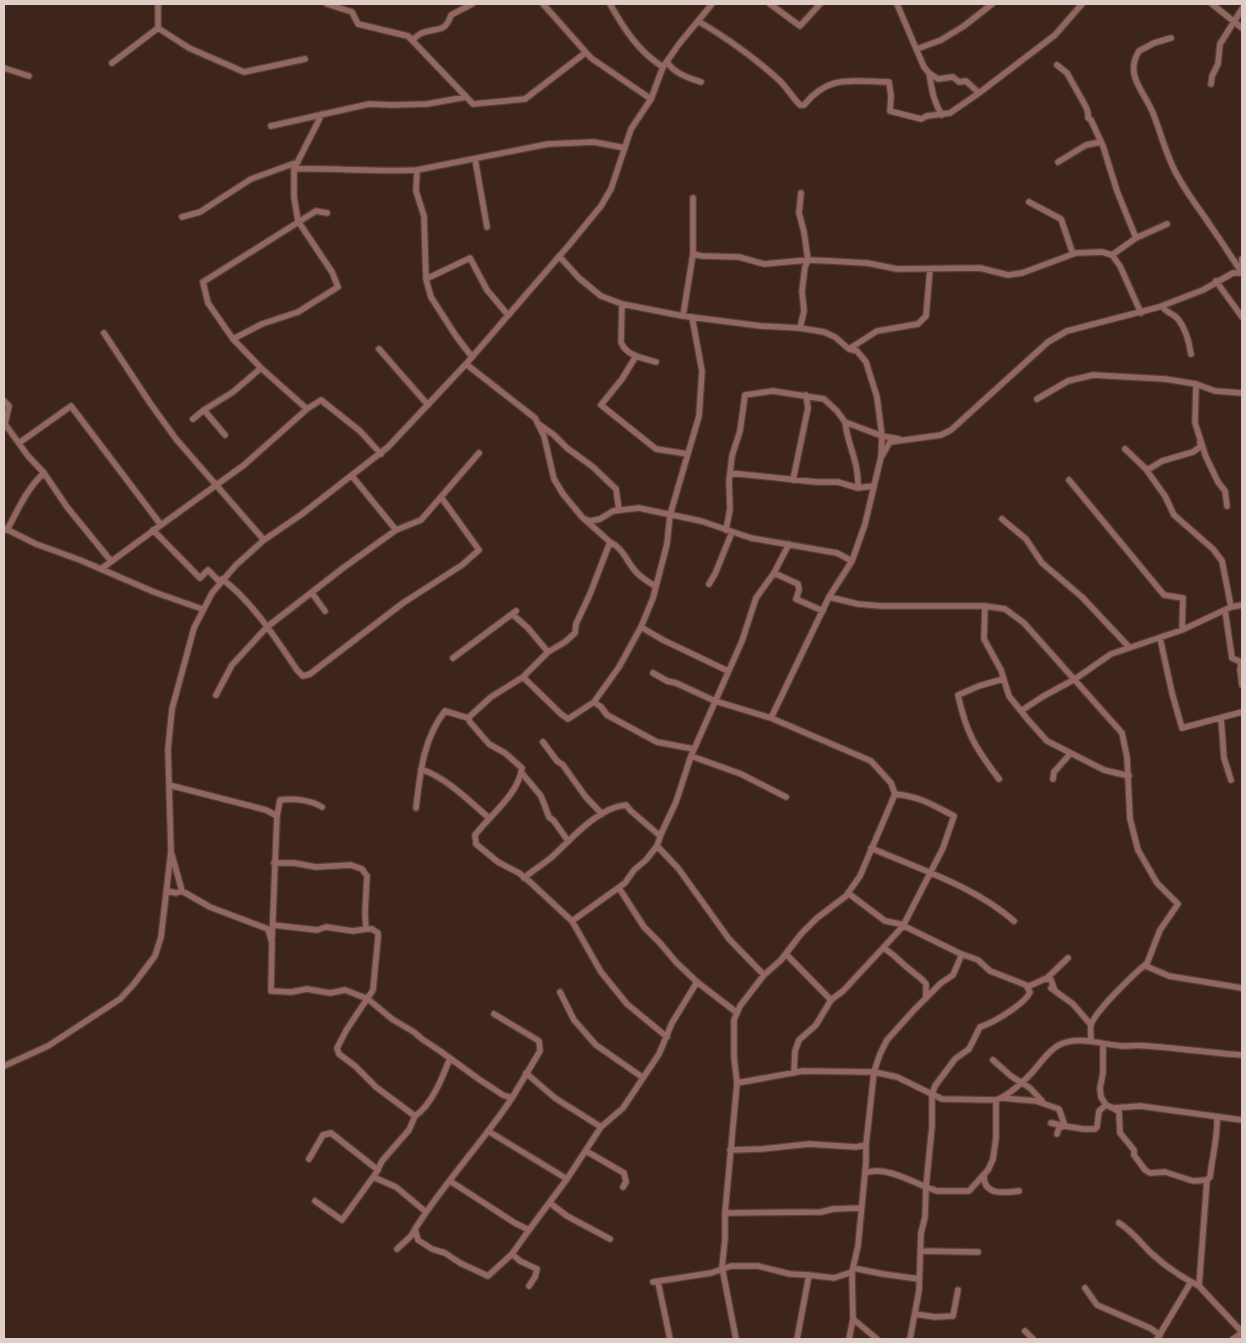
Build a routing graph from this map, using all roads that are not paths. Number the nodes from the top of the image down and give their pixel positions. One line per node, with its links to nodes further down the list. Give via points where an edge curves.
1 (158, 4): 16 (street)
2 (327, 4): 19 (street, via 352,12 358,24 408,36)
3 (472, 4): 19 (street, via 451,15 441,30 422,32)
4 (543, 4): 21 (street)
5 (610, 4): 24 (street, via 634,42 651,60)
6 (712, 4): 14 (street)
7 (770, 4): 8 (street, via 800,26)
8 (820, 4)
9 (897, 4): 20 (street)
10 (992, 4): 20 (street, via 941,40)
11 (1082, 4): 31 (street, via 1055,35)
12 (1212, 4): 15 (street)
13 (1242, 9): 15 (street)
14 (698, 21): 24 (street); 35 (street, via 748,55 781,83 800,105 804,106 818,91 847,80 889,82 890,111 922,120 927,116)
15 (1234, 23): 17 (street); 30 (street, via 1220,44)
16 (158, 28): 22 (street, via 189,48 244,72); 23 (street)
17 (1242, 28)
18 (1171, 38): 60 (street, via 1139,51 1133,66 1135,82 1152,111 1179,178)
19 (412, 40): 32 (street)
20 (917, 49): 27 (street)
21 (585, 53): 32 (street, via 525,99 473,104); 33 (street)
22 (305, 59)
23 (112, 63)
24 (665, 65): 29 (street); 33 (street)
25 (1058, 65): 37 (street, via 1074,84)
26 (4, 68): 28 (street)
27 (930, 74): 31 (street, via 938,79 953,77 959,82 966,82); 35 (street, via 932,94)
28 (29, 76)
29 (701, 82)
30 (1212, 84)
31 (979, 93): 35 (street)
32 (466, 96): 34 (street, via 428,104 369,104)
33 (651, 99): 38 (street, via 631,129)
34 (322, 114): 36 (street); 40 (street)
35 (942, 115)
36 (271, 126)
37 (1101, 142): 41 (street, via 1086,145); 52 (street)
38 (625, 148): 39 (street, via 594,142 548,144); 56 (street, via 611,189)
39 (475, 159): 43 (street); 51 (street)
40 (298, 162): 42 (street); 48 (street, via 251,179 200,212)
41 (1058, 162)
42 (294, 169): 43 (street); 49 (street)
43 (417, 170): 61 (street, via 416,191 424,216)
44 (801, 193): 58 (street, via 799,213)
45 (693, 198): 53 (street)
46 (1029, 202): 54 (street, via 1061,219)
47 (327, 213): 49 (street, via 316,211)
48 (182, 217)
49 (298, 221): 72 (street, via 203,282 208,303); 72 (street, via 332,272 338,287 298,312 262,324)
50 (1166, 224): 52 (street)
51 (487, 227)
52 (1136, 238): 55 (street)
53 (693, 254): 58 (street, via 739,257 764,264); 67 (street)
54 (1073, 254): 55 (street, via 1102,252); 59 (street, via 1008,275 980,268)
55 (1112, 255): 65 (street)
56 (559, 256): 63 (street, via 593,290); 66 (street)
57 (1242, 259): 60 (street)
58 (808, 260): 59 (street); 70 (street)
59 (930, 269): 74 (street, via 926,316 918,324 877,331)
60 (1242, 272): 62 (street)
61 (426, 279): 66 (street, via 470,258 487,290); 76 (street, via 432,298)
62 (1216, 281): 64 (street, via 1203,290); 69 (street)
63 (622, 304): 67 (street); 77 (street, via 621,342)
64 (1162, 306): 65 (street); 75 (street, via 1179,319 1188,333)
65 (1141, 313): 94 (street, via 1067,331 1048,342 951,430 941,435)
66 (508, 315): 76 (street)
67 (683, 316): 68 (street)
68 (692, 317): 70 (street); 100 (street, via 702,383 699,416)
69 (1242, 317)
70 (800, 328): 74 (street, via 824,332)
71 (104, 333): 108 (street, via 176,439)
72 (233, 340): 80 (street)
73 (379, 349): 86 (street)
74 (849, 349): 93 (street, via 857,351 866,362 877,397)
75 (1191, 354)
76 (472, 356): 79 (street)
77 (636, 356): 78 (street); 100 (street, via 622,380 601,405 656,449)
78 (656, 362)
79 (466, 364): 86 (street); 91 (street)
80 (261, 368): 87 (street); 88 (street, via 233,392)
81 (1196, 384): 82 (street, via 1215,392); 84 (street, via 1093,375 1068,381); 96 (street, via 1195,424)
82 (1242, 393)
83 (806, 395): 90 (street, via 824,398); 104 (street, via 773,391 745,395); 106 (street, via 808,408)
84 (1037, 398)
85 (4, 401): 95 (street, via 9,406 5,424)
86 (428, 405): 98 (street)
87 (307, 409): 98 (street, via 321,400 360,431); 108 (street, via 244,465)
88 (204, 410): 89 (street); 92 (street)
89 (193, 420)
90 (845, 422): 93 (street); 110 (street, via 857,467)
91 (540, 425): 113 (street, via 593,467 616,490); 115 (street, via 554,479)
92 (225, 435)
93 (882, 436): 94 (street); 101 (street)
94 (904, 440): 101 (street, via 890,442)
95 (19, 443): 103 (street); 117 (street, via 70,406)
96 (1201, 446): 102 (street, via 1193,452); 112 (street, via 1225,491)
97 (1126, 449): 102 (street)
98 (380, 454): 105 (street)
99 (479, 454): 111 (street)
100 (688, 454): 114 (street)
101 (881, 458): 109 (street)
102 (1145, 468): 136 (street, via 1174,515 1222,561)
103 (44, 473): 118 (street, via 35,480); 125 (street)
104 (730, 473): 106 (street); 121 (street)
105 (352, 476): 120 (street); 122 (street)
106 (793, 480): 110 (street, via 838,482)
107 (1069, 480): 142 (street, via 1164,595 1183,598)
108 (215, 486): 117 (street); 122 (street)
109 (873, 486): 110 (street); 126 (street, via 865,524)
110 (858, 488)
111 (441, 496): 120 (street, via 421,520); 140 (street, via 479,550 462,565 403,603 304,676)
112 (1227, 506)
113 (619, 510): 114 (street, via 639,508); 115 (street, via 590,521)
114 (670, 514): 121 (street); 131 (street, via 667,544)
115 (582, 517): 123 (street)
116 (1002, 519): 144 (street, via 1026,539 1042,562 1082,596)
117 (161, 525): 119 (street)
118 (6, 529): 127 (street)
119 (154, 530): 125 (street); 129 (street, via 200,578 208,570)
120 (396, 530): 132 (street)
121 (729, 531): 124 (street); 130 (street)
122 (264, 540): 129 (street)
123 (610, 542): 131 (street, via 635,571); 145 (street, via 576,624 575,634)
124 (789, 544): 126 (street, via 837,553); 128 (street)
125 (111, 561): 127 (street)
126 (852, 561): 133 (street)
127 (101, 569): 137 (street)
128 (774, 573): 138 (street, via 798,584 796,599); 147 (street, via 756,598)
129 (221, 581): 137 (street); 140 (street, via 237,590)
130 (709, 584)
131 (655, 586): 141 (street)
132 (312, 593): 139 (street); 140 (street)
133 (830, 597): 134 (street, via 881,606); 138 (street)
134 (985, 606): 150 (street, via 984,639 1002,670); 151 (street, via 1005,609 1024,623)
135 (1242, 606): 136 (street)
136 (1228, 608): 142 (street); 152 (street, via 1232,658 1241,665)
137 (202, 609): 171 (street, via 172,709)
138 (823, 611): 159 (street)
139 (325, 612)
140 (267, 627): 153 (street, via 232,665)
141 (641, 627): 147 (street); 155 (street, via 619,667)
142 (1182, 630): 143 (street)
143 (1160, 638): 144 (street); 160 (street, via 1182,728)
144 (1128, 647): 151 (street, via 1111,654)
145 (548, 652): 146 (street, via 514,612); 149 (street)
146 (453, 658)
147 (728, 671): 154 (street)
148 (653, 673): 154 (street)
149 (523, 678): 155 (street, via 567,719); 158 (street, via 491,697)
150 (1003, 679): 156 (street, via 1009,696); 168 (street, via 958,696 969,735)
151 (1075, 679): 156 (street); 167 (street, via 1122,733)
152 (1242, 685)
153 (216, 695)
154 (715, 701): 159 (street); 162 (street)
155 (594, 702): 162 (street, via 607,716 657,742)
156 (1021, 712): 163 (street, via 1047,741)
157 (1242, 712): 160 (street)
158 (468, 718): 165 (street, via 445,711 425,749); 166 (street, via 490,744 522,768)
159 (771, 718): 174 (street, via 872,761 888,778)
160 (1221, 718): 170 (street, via 1224,758)
161 (543, 742): 178 (street)
162 (694, 749): 164 (street)
163 (1070, 754): 167 (street, via 1104,770); 169 (street, via 1054,772)
164 (691, 756): 175 (street, via 741,774); 183 (street)
165 (421, 769): 177 (street); 180 (street, via 451,784)
166 (521, 772): 172 (street); 173 (street)
167 (1129, 776): 203 (street, via 1130,819 1138,850 1157,883 1178,904 1160,930)
168 (999, 779)
169 (1053, 779)
170 (1231, 780)
171 (169, 785): 179 (street, via 266,810); 185 (street)
172 (531, 786): 173 (street); 182 (street, via 541,796 549,817)
173 (515, 787): 180 (street, via 510,797)
174 (894, 794): 184 (street); 187 (street, via 927,801 954,816 943,848)
175 (786, 797)
176 (322, 807): 179 (street, via 308,802 280,800)
177 (416, 808)
178 (602, 814): 181 (street, via 626,805); 188 (street)
179 (277, 816): 186 (street)
180 (489, 818): 188 (street, via 474,835 476,844)
181 (659, 835)
182 (566, 838)
183 (657, 846): 189 (street); 204 (street, via 678,868 729,939)
184 (872, 848): 187 (street); 192 (street)
185 (171, 850): 190 (street); 191 (street)
186 (274, 863): 195 (street); 197 (street, via 351,865 362,869 367,876)
187 (930, 871): 194 (street, via 993,904); 196 (street)
188 (524, 878): 193 (street)
189 (619, 888): 193 (street); 206 (street, via 644,927)
190 (182, 890): 191 (street, via 176,894); 198 (street, via 210,907 268,929)
191 (167, 891): 222 (street, via 155,956 120,999 48,1046)
192 (848, 894): 196 (street, via 885,921); 200 (street, via 817,918)
193 (572, 921): 216 (street, via 602,972 627,1004)
194 (1014, 921)
195 (273, 925): 197 (street, via 317,930 326,927 353,931); 198 (street)
196 (903, 926): 199 (street); 201 (street)
197 (366, 929): 210 (street, via 378,933 373,990)
198 (272, 943): 210 (street, via 272,991 307,989 330,993 345,990)
199 (883, 948): 211 (street, via 920,976 926,984); 212 (street)
200 (786, 954): 204 (street); 212 (street)
201 (962, 954): 207 (street, via 978,960 990,971); 211 (street, via 954,975)
202 (1068, 958): 205 (street)
203 (1146, 964): 208 (street, via 1146,967 1169,976); 215 (street, via 1110,1000)
204 (764, 976): 213 (street)
205 (1047, 978): 207 (street); 215 (street, via 1051,980 1053,989)
206 (697, 982): 213 (street); 216 (street, via 672,1023)
207 (1027, 986): 229 (street, via 1028,997 991,1024 980,1027 969,1049 956,1059)
208 (1242, 988)
209 (560, 992): 226 (street, via 574,1020 596,1045)
210 (368, 998): 220 (street, via 392,1019); 235 (street, via 337,1048 339,1054)
211 (926, 998): 223 (street, via 887,1040)
212 (831, 1000): 225 (street, via 816,1025 799,1040)
213 (736, 1012): 228 (street, via 734,1057)
214 (494, 1014): 224 (street, via 539,1041 540,1050)
215 (1091, 1025): 217 (street)
216 (668, 1037): 226 (street)
217 (1091, 1041): 218 (street); 227 (street, via 1061,1044 1040,1060)
218 (1103, 1044): 219 (street); 233 (street, via 1100,1088)
219 (1242, 1055)
220 (450, 1058): 230 (street); 235 (street, via 442,1080 422,1112)
221 (993, 1060): 227 (street)
222 (4, 1066)
223 (874, 1072): 225 (street); 229 (street, via 897,1077); 243 (street)
224 (526, 1073): 230 (street); 240 (street, via 555,1098)
225 (794, 1073): 228 (street)
226 (642, 1077): 240 (street, via 623,1108)
227 (1020, 1082): 231 (street); 232 (street)
228 (737, 1083): 244 (street)
229 (932, 1094): 231 (street, via 942,1099); 255 (street)
230 (512, 1098): 241 (street)
231 (999, 1099): 232 (street); 249 (street, via 995,1147)
232 (1044, 1103): 239 (street, via 1059,1108)
233 (1106, 1105): 234 (street); 239 (street, via 1099,1110 1095,1129)
234 (1113, 1108): 236 (street, via 1140,1106); 252 (street, via 1119,1112 1120,1133 1145,1170 1165,1172 1193,1181)
235 (415, 1116): 247 (street, via 409,1130)
236 (1217, 1117): 237 (street); 252 (street, via 1216,1143)
237 (1242, 1120)
238 (1051, 1123): 239 (street)
239 (1064, 1126): 242 (street)
240 (602, 1127): 245 (street)
241 (488, 1131): 251 (street); 253 (street)
242 (1057, 1134)
243 (866, 1145): 244 (street, via 809,1144); 248 (street)
244 (730, 1150): 261 (street)
245 (586, 1151): 251 (street); 254 (street, via 624,1173 626,1182)
246 (309, 1159): 247 (street, via 324,1134 331,1133)
247 (378, 1170): 250 (street)
248 (865, 1173): 255 (street, via 871,1170 884,1172); 259 (street)
249 (984, 1175): 255 (street, via 969,1190); 256 (street, via 990,1189 1001,1194)
250 (373, 1177): 257 (street, via 342,1220); 260 (street, via 396,1187)
251 (567, 1179): 258 (street)
252 (1207, 1180): 276 (street)
253 (450, 1181): 260 (street); 264 (street)
254 (623, 1187)
255 (926, 1187): 267 (street)
256 (1019, 1191)
257 (315, 1201)
258 (550, 1203): 264 (street); 265 (street)
259 (861, 1208): 261 (street); 271 (street)
260 (426, 1212): 263 (street)
261 (725, 1214): 270 (street)
262 (1119, 1223): 274 (street, via 1131,1230 1140,1243 1166,1266)
263 (415, 1229): 266 (street); 269 (street, via 418,1240 488,1276)
264 (529, 1230): 269 (street)
265 (610, 1239)
266 (397, 1250)
267 (921, 1251): 268 (street); 273 (street)
268 (978, 1252)
269 (512, 1254): 275 (street, via 537,1269)
270 (722, 1269): 272 (street, via 758,1266); 284 (street, via 656,1282); 285 (street)
271 (853, 1270): 272 (street, via 834,1278); 273 (street); 280 (street)
272 (809, 1275): 286 (street)
273 (920, 1279): 279 (street)
274 (1191, 1282): 276 (street); 283 (street)
275 (528, 1286)
276 (1199, 1286): 282 (street)
277 (1085, 1288): 283 (street, via 1096,1305 1150,1328)
278 (958, 1290): 279 (street, via 953,1316)
279 (915, 1314): 289 (street)
280 (853, 1319): 287 (street); 288 (street)
281 (1025, 1331): 290 (street)
282 (1242, 1332): 291 (street)
283 (1158, 1337)
284 (670, 1339)
285 (736, 1339)
286 (797, 1339)
287 (849, 1339)
288 (877, 1339)
289 (910, 1339)
290 (1033, 1339)
291 (1233, 1339)

